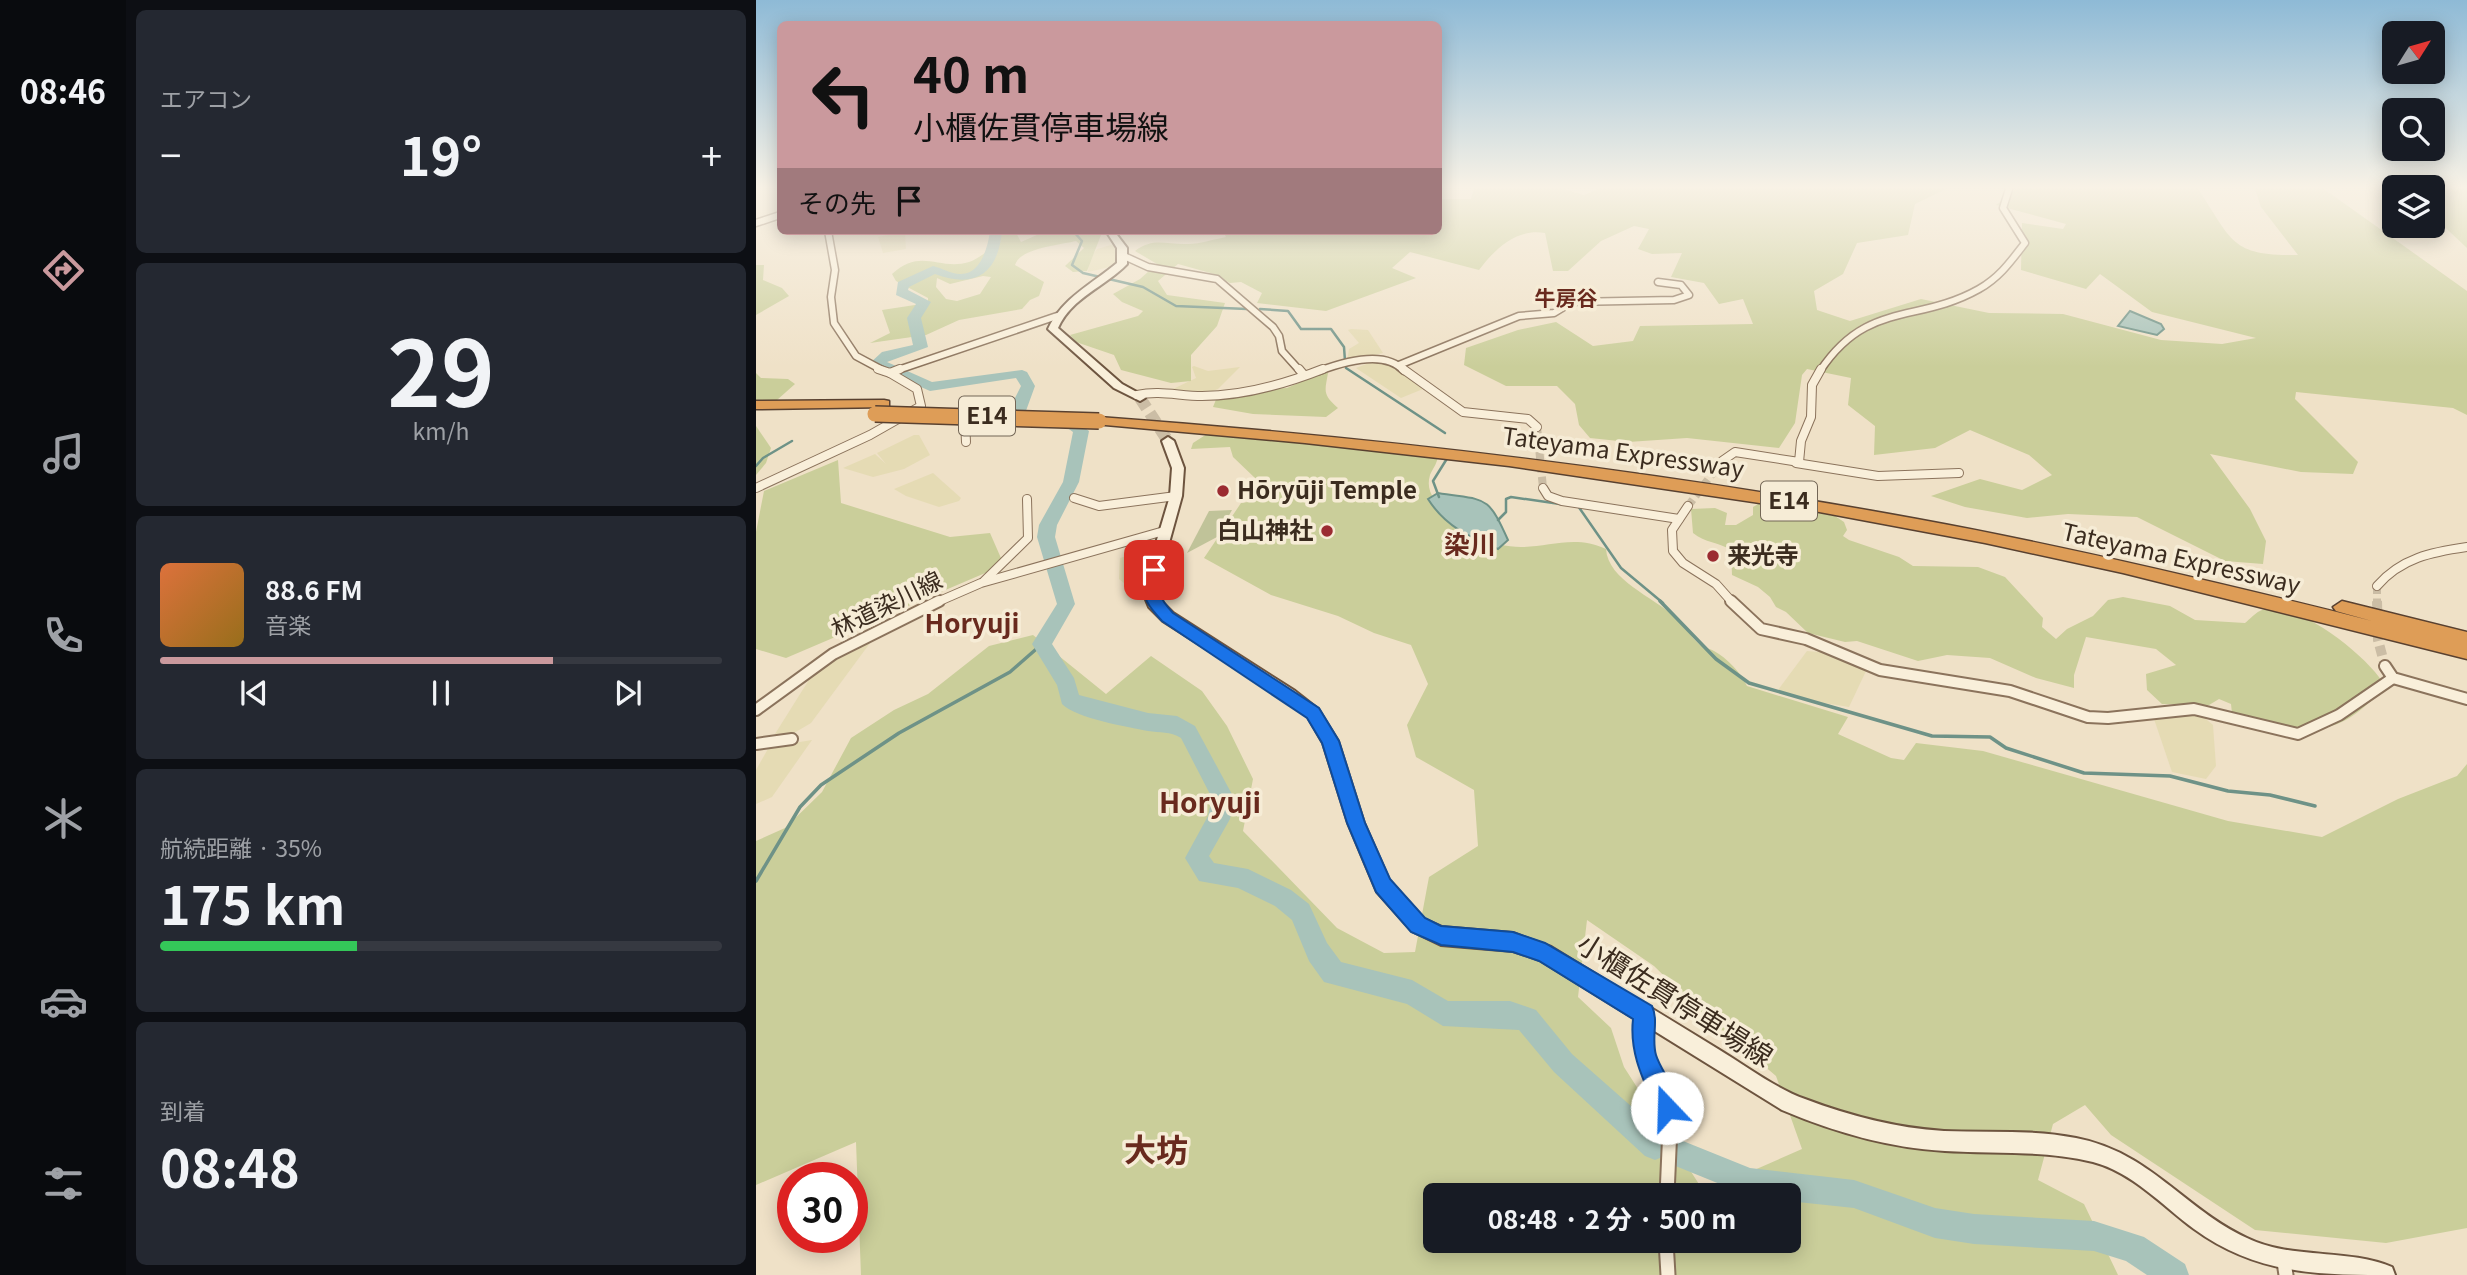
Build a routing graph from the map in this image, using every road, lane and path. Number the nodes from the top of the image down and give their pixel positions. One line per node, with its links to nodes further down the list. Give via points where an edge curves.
1 (831, 248): 8 (street, via 835,275 831,306 841,341 876,368)
2 (1122, 248): 4 (main road)
3 (2021, 248): 22 (street, via 2009,268 1973,295 1861,325 1839,342 1812,382 1811,421)
4 (1124, 256): 6 (main road, via 1109,276); 9 (street, via 1148,267 1217,279 1273,327 1282,351)
5 (1658, 282): 7 (street, via 1681,285 1689,295 1674,300 1572,302 1554,313 1519,316)
6 (1057, 316): 8 (street); 10 (main road, via 1053,329 1062,340 1118,386)
7 (1399, 365): 9 (street, via 1380,358); 16 (street, via 1464,412)
8 (895, 371): 17 (street, via 921,397 921,406)
9 (1304, 375): 10 (street, via 1279,386 1203,396 1156,390)
10 (1139, 397)
11 (756, 405): 12 (highway, Tateyama Expressway / E14)
12 (879, 409): 13 (highway, Tateyama Expressway / E14); 15 (highway, Tateyama Expressway / E14, bridge)
13 (756, 414)
14 (1539, 414): 16 (street, via 1501,411)
15 (1103, 416): 35 (highway, Tateyama Expressway / E14, via 1287,424 1447,440 1759,484 2096,549); 36 (highway, Tateyama Expressway / E14, via 1444,451 1756,495 2096,561)
16 (1497, 416): 18 (street, via 1528,419)
17 (904, 417): 20 (street, via 965,421); 24 (street)
18 (1536, 427)
19 (1168, 441): 26 (main road, 小櫃佐貫停車場線, via 1178,468)
20 (965, 442)
21 (1723, 461): 22 (street, via 1744,453)
22 (1796, 463): 23 (street, via 1878,476)
23 (1959, 473)
24 (756, 488)
25 (1543, 488): 30 (street, via 1548,496 1562,501)
26 (1176, 496): 27 (street, via 1099,506); 31 (main road, 小櫃佐貫停車場線)
27 (1074, 498)
28 (1027, 499): 33 (street, via 1028,538)
29 (1688, 506): 30 (street)
30 (1679, 519): 38 (street, via 1671,538 1673,551 1716,584 1761,629 1806,639 1880,670 2010,691 2088,717 2194,709 2298,734 2339,715)
31 (1164, 531): 33 (street, 林道染川線); 43 (main road, 小櫃佐貫停車場線, via 1149,590 1154,603 1168,617 1313,713 1330,741 1382,886 1418,925 1441,936 1513,942 1545,953)
32 (2467, 547): 34 (street, via 2416,555)
33 (981, 583): 40 (street, 林道染川線, via 833,654)
34 (2377, 586)
35 (2467, 639)
36 (2467, 652)
37 (2385, 666): 38 (street)
38 (2393, 678): 39 (street)
39 (2467, 699)
40 (756, 710)
41 (792, 739): 42 (street)
42 (756, 744)
43 (1645, 1014): 44 (street, via 1642,1040 1646,1060 1663,1093 1670,1123); 46 (main road, 小櫃佐貫停車場線, via 1789,1103 1823,1117 1920,1139 2064,1146 2097,1153 2123,1164 2207,1227)
44 (1668, 1183)
45 (1667, 1253): 47 (street)
46 (2285, 1268): 48 (main road, 小櫃佐貫停車場線, via 2359,1266)
47 (1668, 1275)
48 (2384, 1275)

